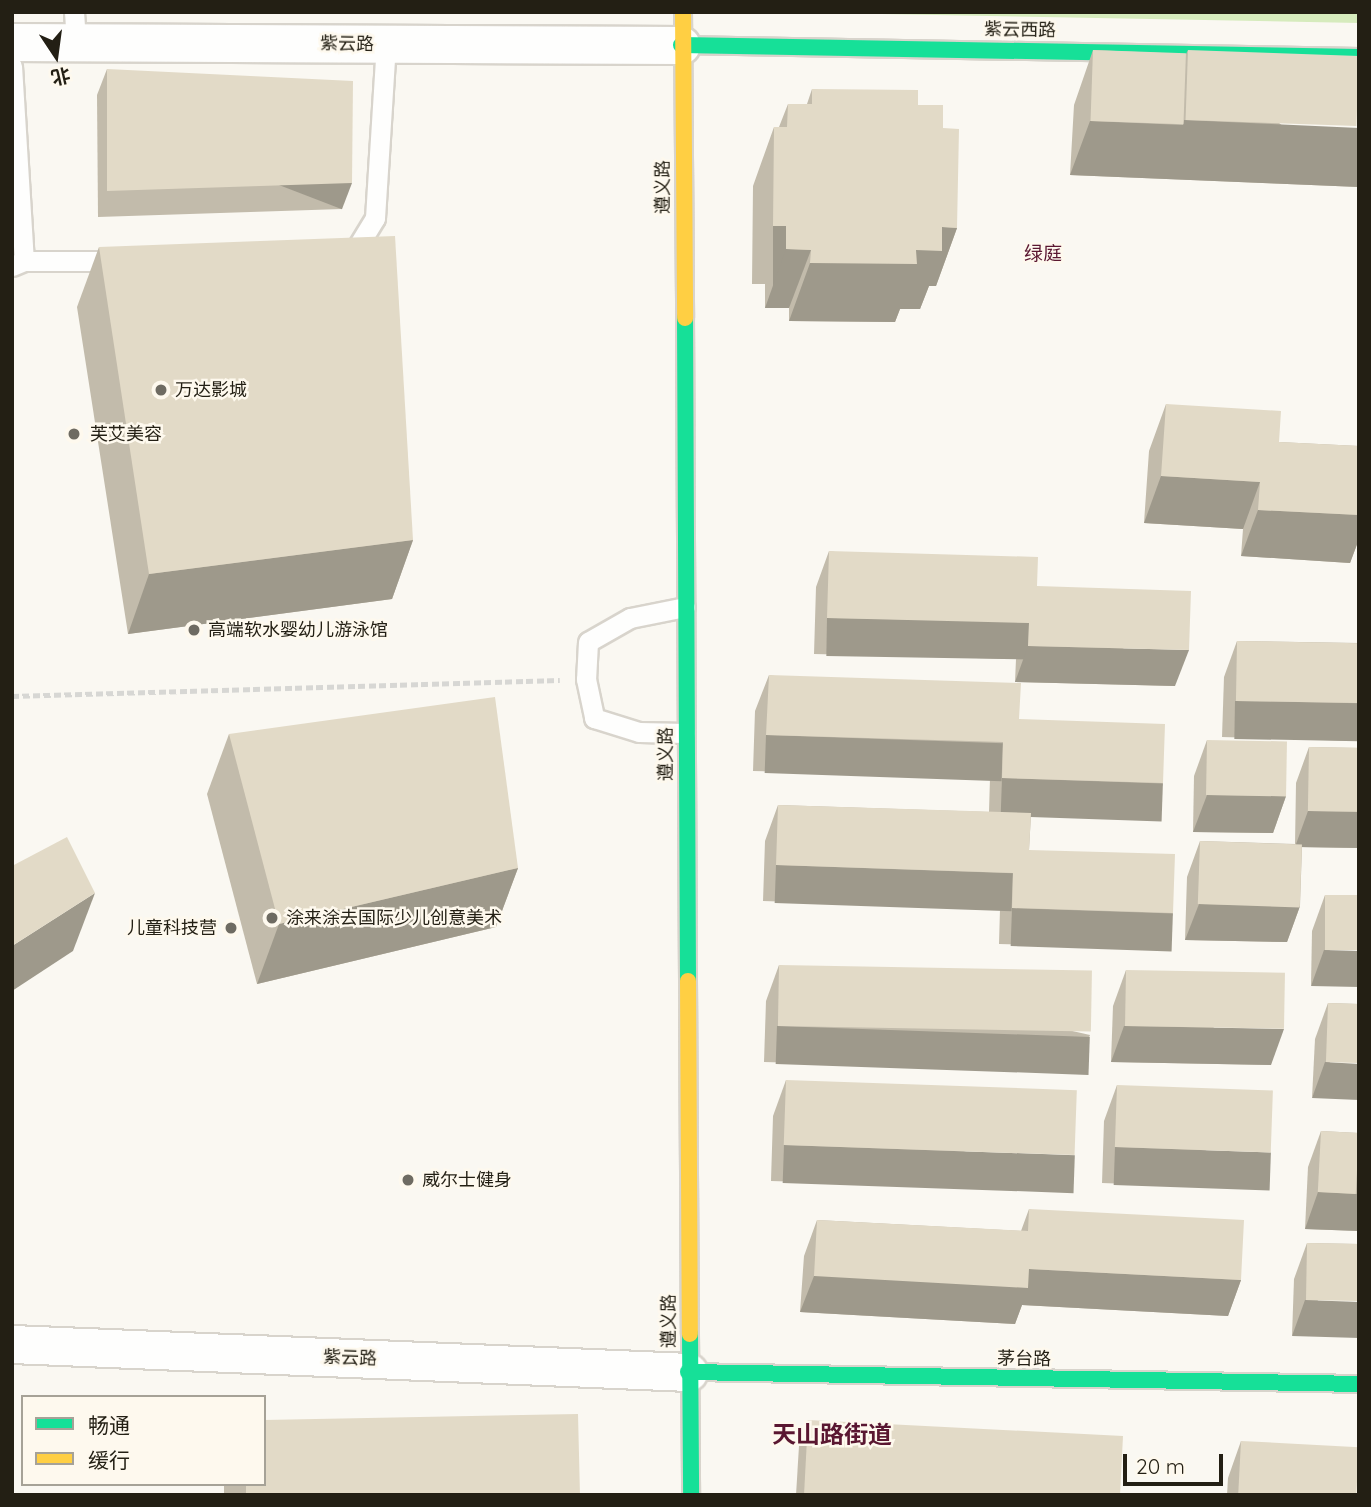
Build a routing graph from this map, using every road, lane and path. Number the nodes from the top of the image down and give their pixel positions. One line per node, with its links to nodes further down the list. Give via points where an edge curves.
1 (75, 27): 3 (street, 紫云路); 4 (street, 紫云路)
2 (682, 29): 4 (street, 紫云路); 5 (street, 紫云西路); 10 (street, 遵义路)
3 (12, 42)
4 (386, 45): 7 (lane, via 375,218 352,259)
5 (1359, 57)
6 (12, 66): 9 (lane)
7 (324, 259)
8 (133, 261): 9 (lane)
9 (18, 263)
10 (685, 607): 11 (lane, via 630,618 588,642); 13 (street, 遵义路)
11 (586, 679): 12 (path); 13 (lane, via 594,718 639,732)
12 (12, 696)
13 (685, 733): 15 (street, 遵义路)
14 (12, 1344): 15 (street, 紫云路)
15 (688, 1372): 16 (street, 茅台路); 17 (street, 遵义路)
16 (1359, 1384)
17 (691, 1495)

